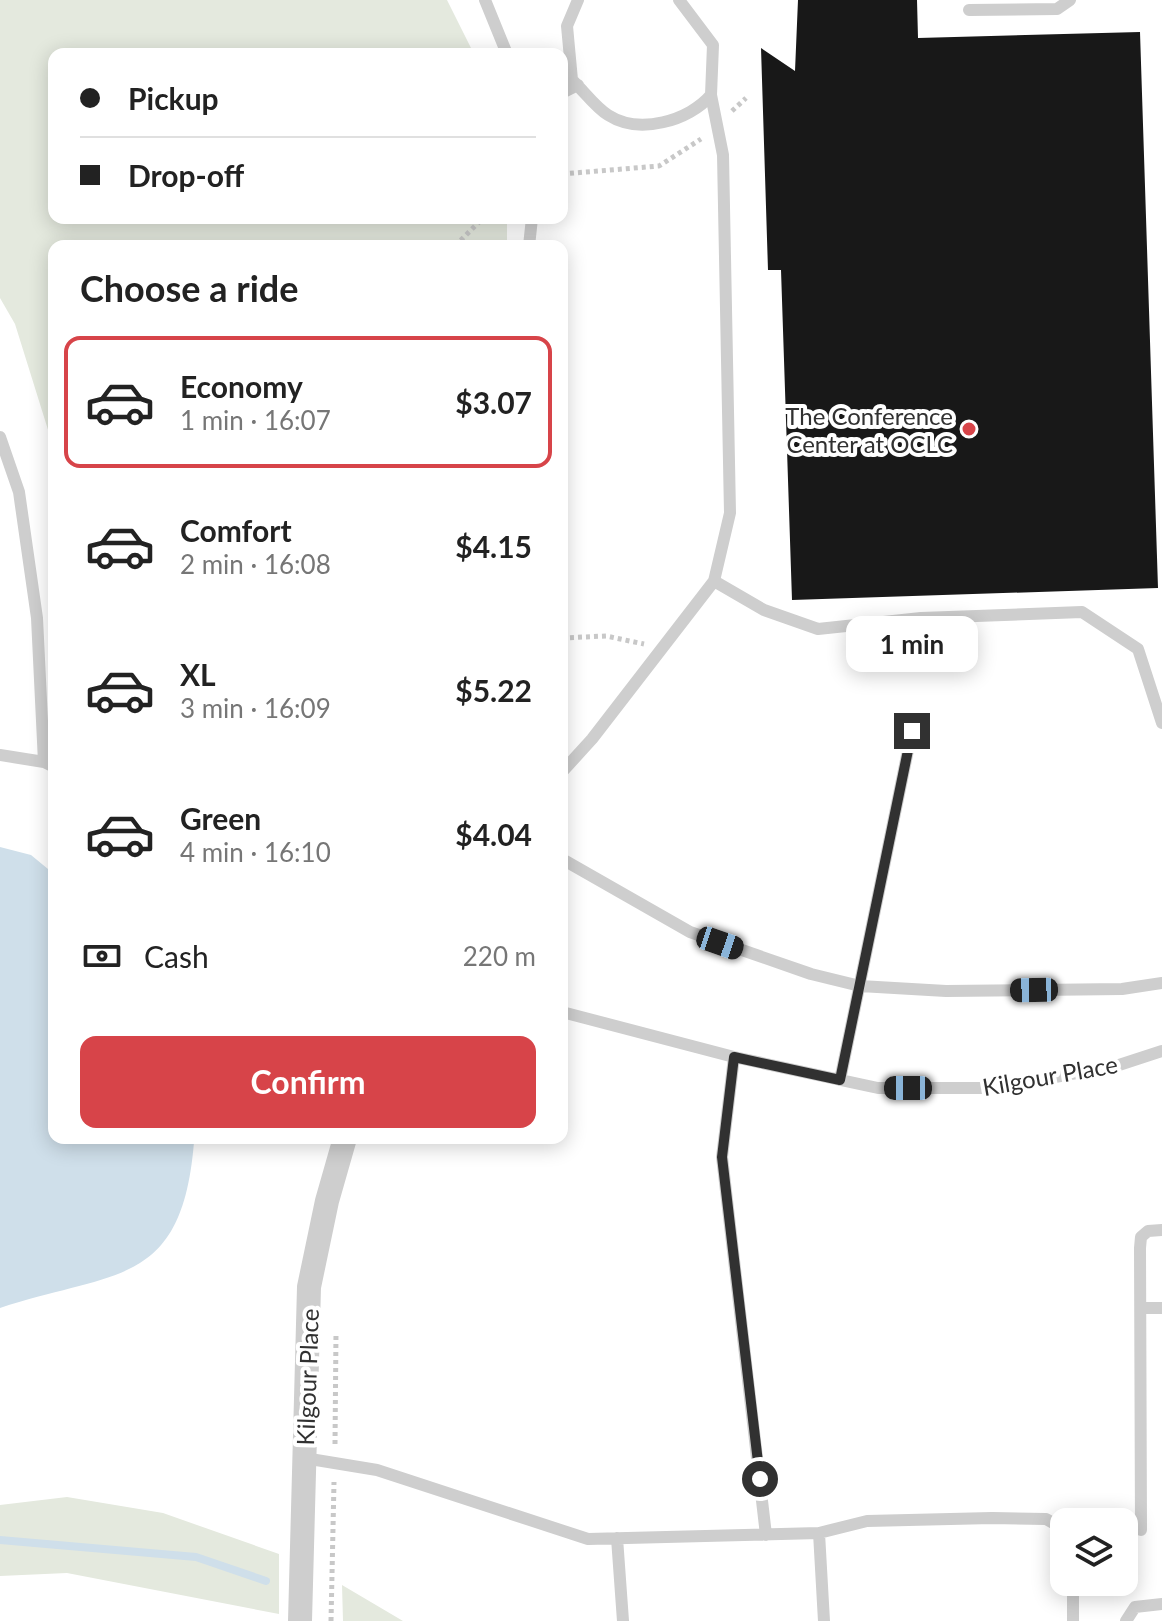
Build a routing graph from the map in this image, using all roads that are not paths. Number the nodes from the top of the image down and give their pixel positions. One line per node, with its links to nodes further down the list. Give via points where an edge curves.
1 (485, 0): 6 (lane)
2 (578, 0): 7 (lane, via 567,26 572,80)
3 (679, 0): 9 (lane, via 713,45)
4 (1070, 0): 5 (lane, via 1057,9)
5 (969, 10)
6 (505, 48)
7 (578, 85): 8 (lane); 9 (lane, via 609,116 646,127 700,109)
8 (568, 90)
9 (711, 95): 11 (lane, via 723,155 730,513)
10 (0, 437): 14 (lane, via 19,492)
11 (714, 581): 12 (lane, via 764,610 818,629 921,618 1082,612 1138,649); 17 (lane)
12 (1162, 723)
13 (912, 731): 20 (lane)
14 (48, 752)
15 (0, 755): 16 (lane)
16 (48, 764)
17 (568, 765)
18 (568, 862): 20 (lane, via 690,932)
19 (1162, 983): 20 (lane, via 1122,989 946,991)
20 (860, 986): 24 (lane)
21 (568, 1014): 23 (lane, Kilgour Place)
22 (1162, 1051): 24 (lane, Kilgour Place, via 1119,1065 997,1088 878,1088)
23 (734, 1057): 24 (lane, Kilgour Place); 33 (lane, via 722,1157)
24 (840, 1080)
25 (343, 1144): 29 (street, Kilgour Place, via 309,1287)
26 (1162, 1230): 27 (lane, via 1141,1237)
27 (1141, 1308): 28 (lane); 31 (lane)
28 (1162, 1308)
29 (304, 1458): 34 (lane, via 377,1470 588,1539); 37 (street, Kilgour Place)
30 (1050, 1521): 32 (lane, via 867,1521)
31 (1141, 1530)
32 (819, 1533): 33 (lane); 39 (lane)
33 (766, 1535): 34 (lane)
34 (617, 1538): 38 (lane)
35 (1073, 1596): 40 (lane)
36 (1162, 1604): 41 (lane, via 1135,1607)
37 (300, 1621)
38 (623, 1621)
39 (824, 1621)
40 (1073, 1621)
41 (1126, 1621)

